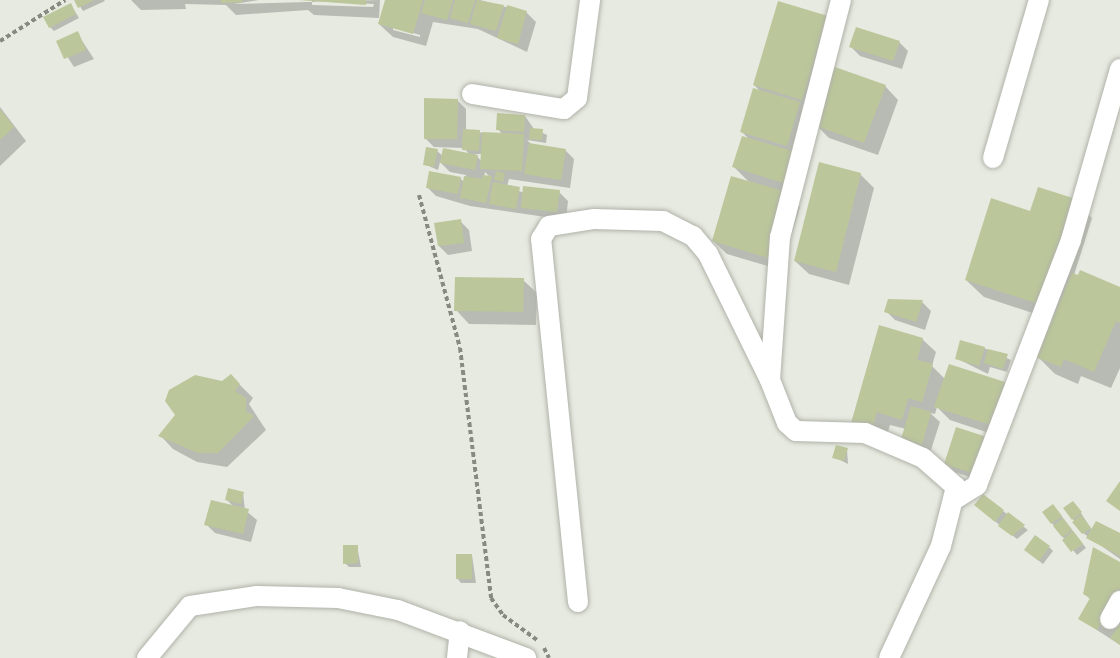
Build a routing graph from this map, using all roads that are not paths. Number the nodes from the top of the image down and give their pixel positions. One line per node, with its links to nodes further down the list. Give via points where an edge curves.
1 (590, 0): 5 (street, via 577,98 564,109)
2 (841, 0): 7 (street, via 780,237)
3 (1039, 0): 6 (street)
4 (1120, 69): 8 (street, via 1071,240 982,474 977,485)
5 (472, 94)
6 (993, 158)
7 (770, 380): 8 (street, via 787,423 796,430 865,433 923,458 956,487); 10 (street, via 708,254 693,236 663,220 594,219 549,226 542,239)
8 (956, 499): 16 (street, via 941,546)
9 (1120, 601): 11 (street)
10 (578, 602)
11 (1110, 619)
12 (460, 631): 13 (street, via 398,610 338,598 257,596 190,606); 14 (street); 15 (street)
13 (147, 658)
14 (457, 658)
15 (526, 658)
16 (889, 658)

